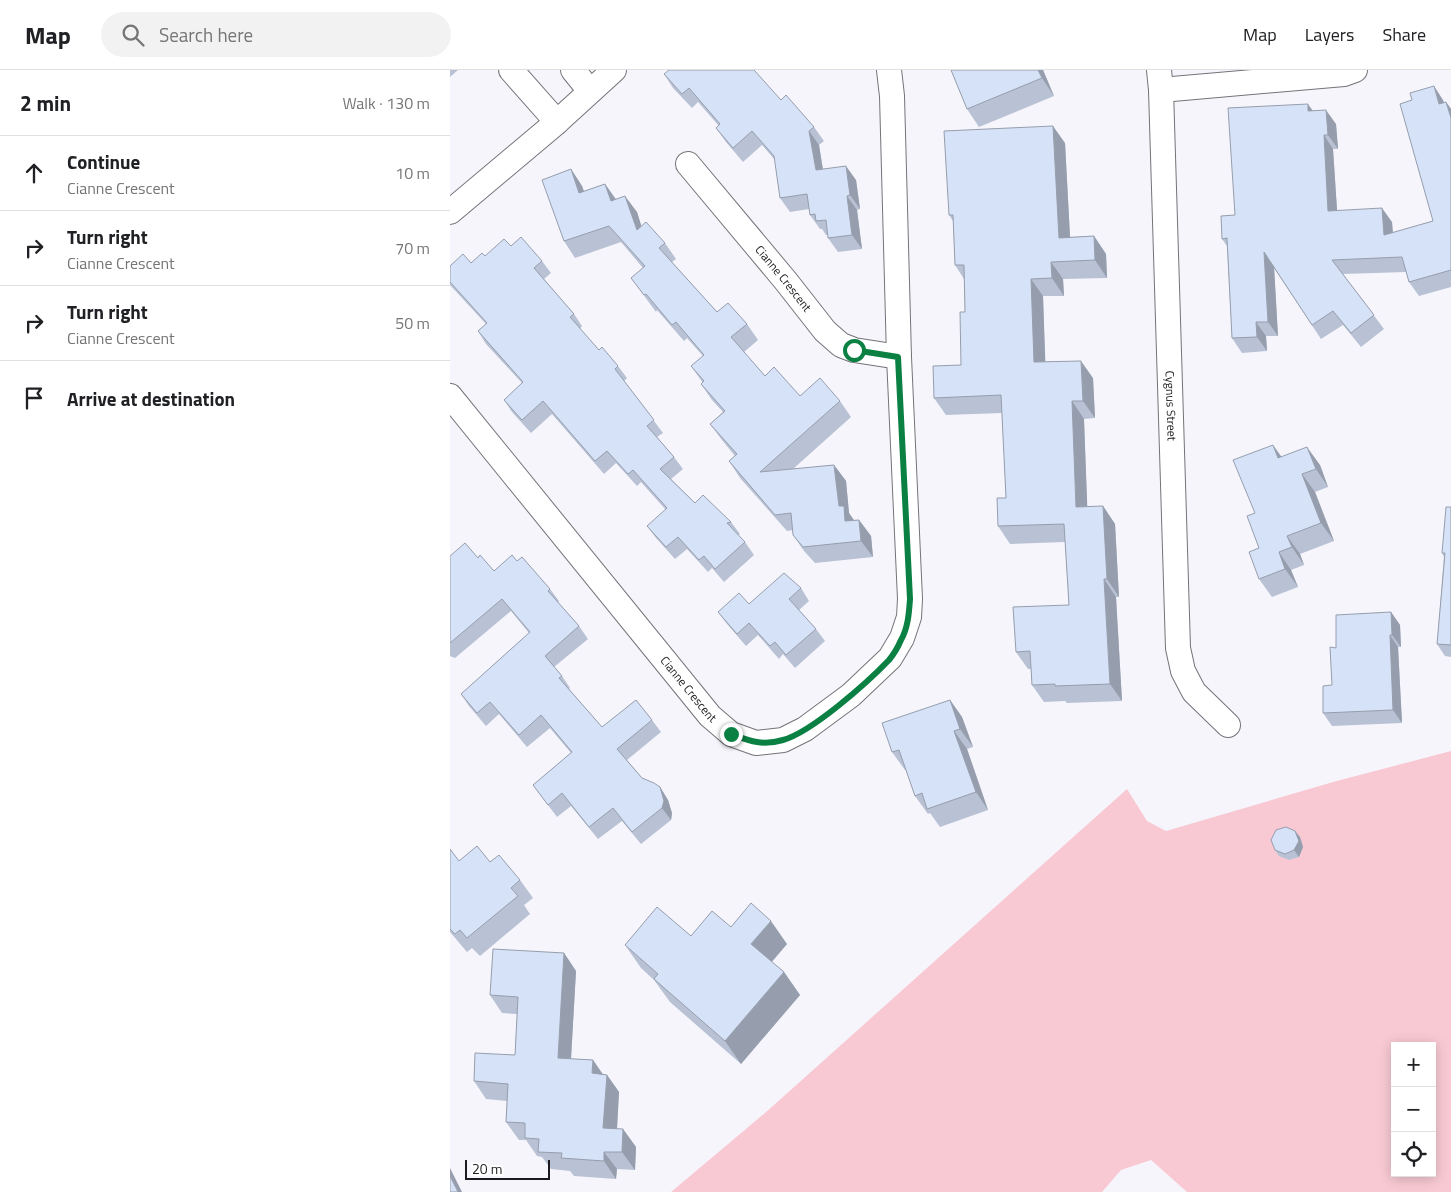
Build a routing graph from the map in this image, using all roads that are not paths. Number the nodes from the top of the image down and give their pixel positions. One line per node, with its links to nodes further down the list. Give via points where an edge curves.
1 (511, 70): 8 (street)
2 (573, 70): 7 (street)
3 (614, 70): 7 (street)
4 (889, 70): 11 (street, Cianne Crescent)
5 (1355, 70): 6 (street, via 1344,74)
6 (1160, 80): 13 (street, Cygnus Street, via 1178,648 1183,671 1194,692)
7 (590, 91): 8 (street)
8 (557, 122): 10 (street)
9 (688, 164): 11 (street, Cianne Crescent, via 825,331 841,345 854,350)
10 (450, 212)
11 (898, 357): 12 (street, Cianne Crescent, via 910,599 909,617 902,638 890,658 858,689 805,729 783,740 756,743 731,734 710,716)
12 (450, 396)
13 (1228, 725)

